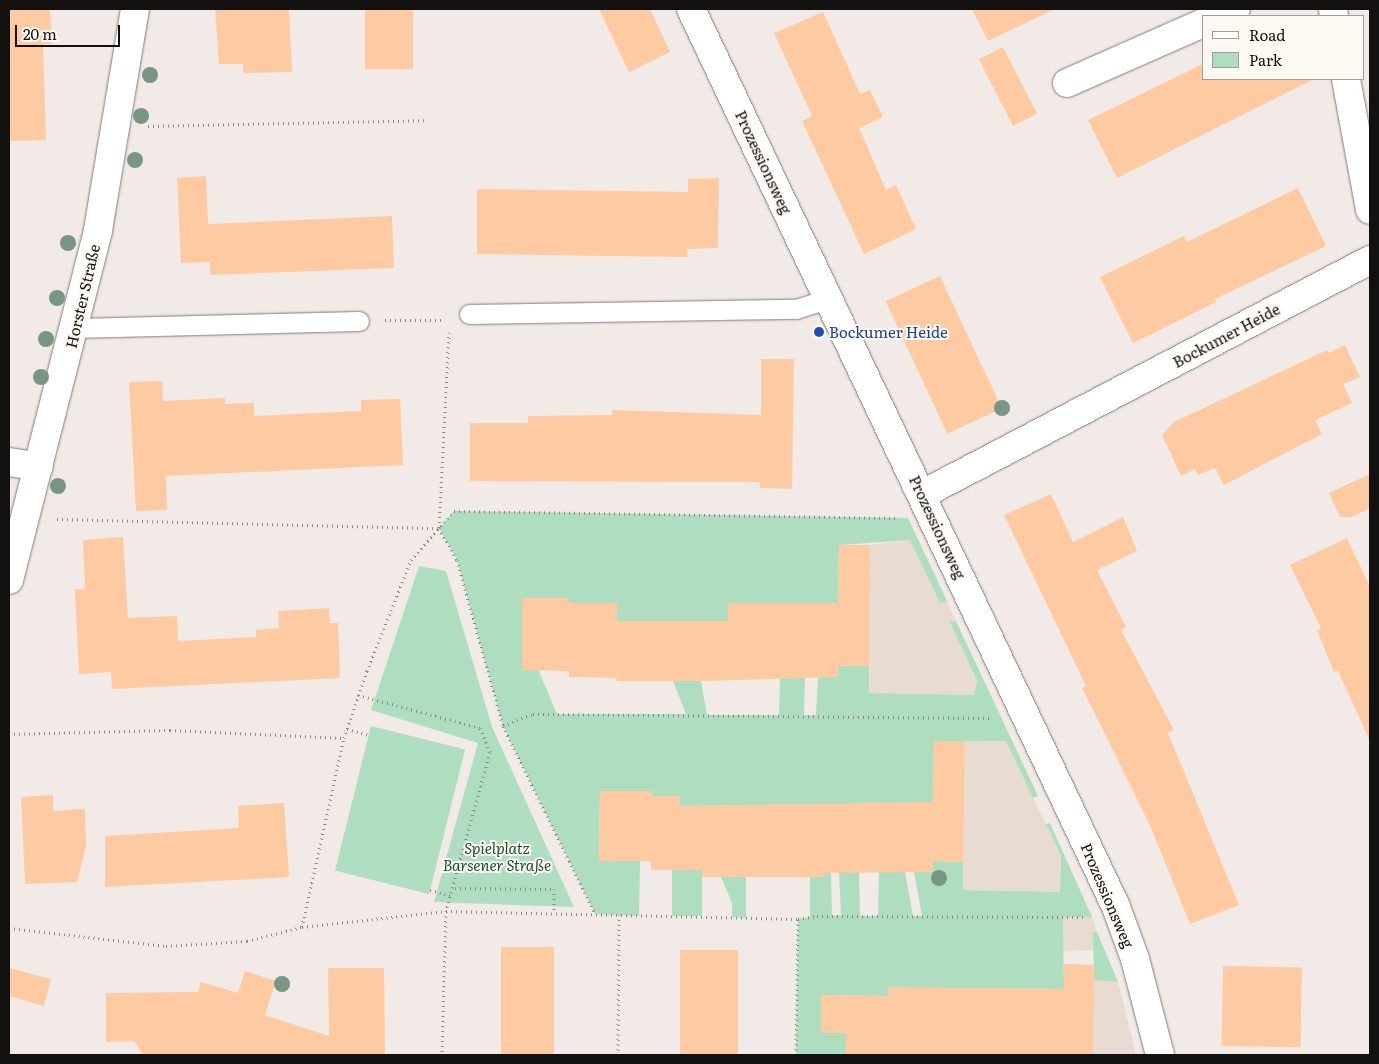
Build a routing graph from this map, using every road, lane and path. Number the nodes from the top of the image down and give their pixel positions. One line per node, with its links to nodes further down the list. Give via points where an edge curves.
1 (135, 9): 9 (street, Horster Straße)
2 (691, 9): 12 (street, Prozessionsweg)
3 (1236, 9): 4 (street)
4 (1221, 15)
5 (1202, 23): 7 (street)
6 (1346, 80): 10 (street)
7 (1067, 82)
8 (426, 120): 9 (path)
9 (117, 127): 16 (street, Horster Straße)
10 (1370, 210)
11 (1370, 260): 19 (street, Bockumer Heide)
12 (829, 298): 13 (lane, via 796,309); 19 (street, Prozessionsweg)
13 (469, 314): 14 (path)
14 (449, 320): 15 (path); 21 (path)
15 (359, 321): 16 (lane)
16 (75, 328): 18 (street, Horster Straße)
17 (9, 462): 18 (street)
18 (39, 467): 20 (street, Horster Straße)
19 (926, 500): 21 (path, via 908,518 454,511); 24 (street, Prozessionsweg)
20 (25, 518): 21 (path); 22 (street, Horster Straße)
21 (439, 528): 23 (path, via 411,560); 25 (path, via 457,560)
22 (9, 580)
23 (358, 695): 26 (path); 30 (path, via 480,728 490,752)
24 (1021, 707): 25 (path, via 993,718 533,714); 33 (street, Prozessionsweg)
25 (503, 726): 36 (path)
26 (347, 729): 28 (path); 29 (path)
27 (9, 734): 29 (path, via 170,730)
28 (370, 735)
29 (344, 738): 40 (path)
30 (455, 888): 32 (path); 35 (path, via 554,889)
31 (430, 890): 32 (path)
32 (452, 896): 34 (path)
33 (1116, 907): 38 (path, via 1092,917 817,916); 44 (street, Prozessionsweg, via 1135,959)
34 (446, 911): 35 (path); 40 (path); 41 (path)
35 (554, 913): 36 (path)
36 (595, 914): 37 (path)
37 (619, 915): 38 (path); 42 (path)
38 (798, 919): 43 (path)
39 (9, 928): 40 (path, via 166,946 247,941)
40 (302, 928)
41 (442, 1055)
42 (618, 1055)
43 (796, 1055)
44 (1160, 1055)

